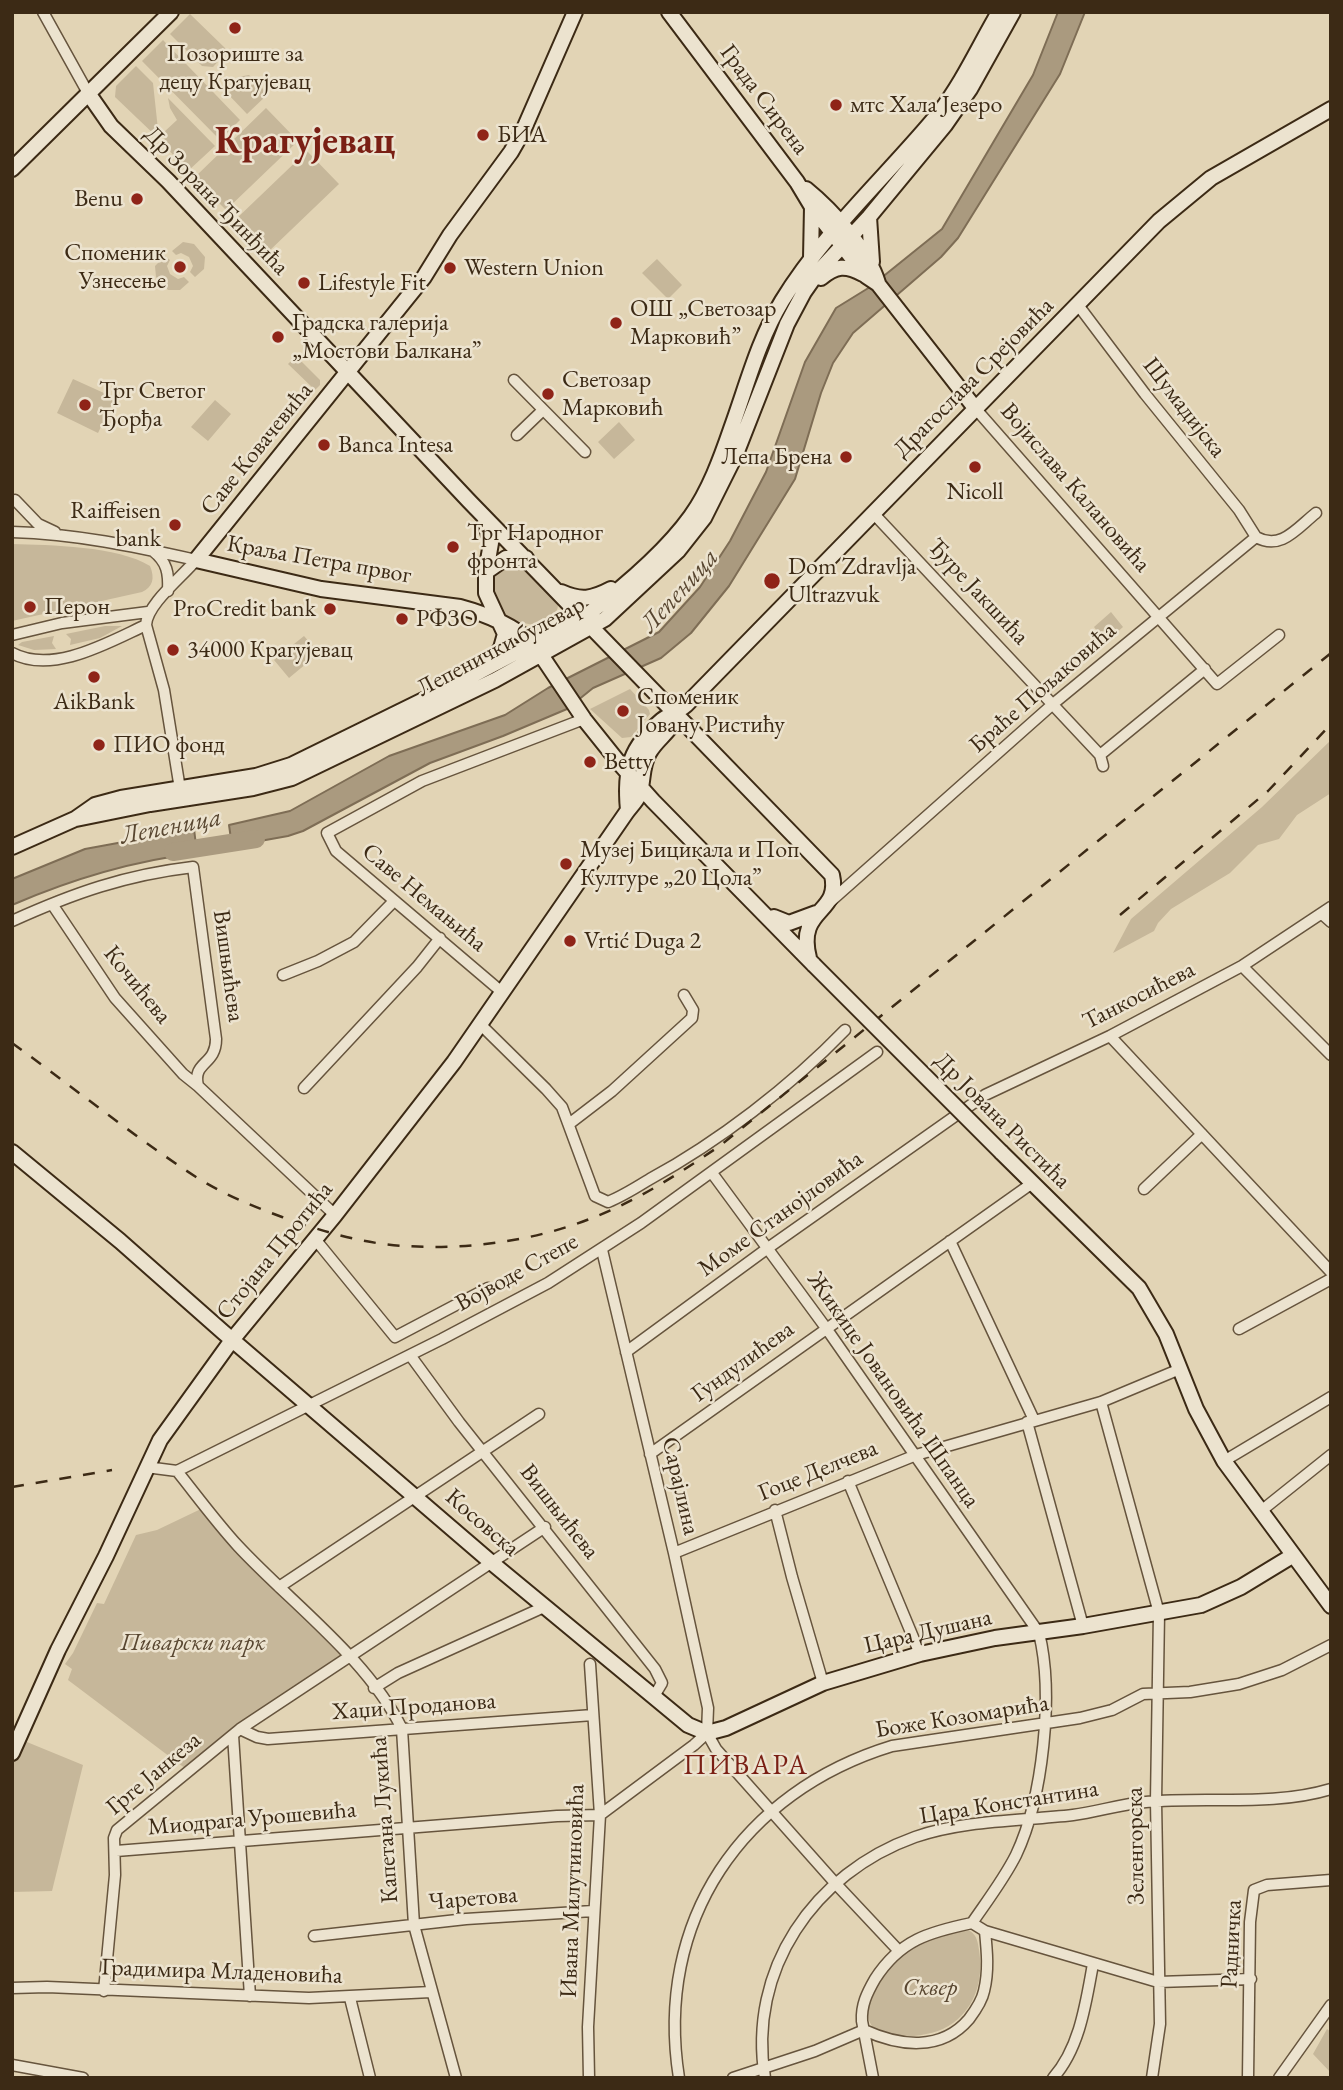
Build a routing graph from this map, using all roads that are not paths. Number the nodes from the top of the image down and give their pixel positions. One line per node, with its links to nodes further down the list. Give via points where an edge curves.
1 (43, 12): 7 (street, Др Зорана Ђинђића)
2 (170, 12): 7 (street)
3 (575, 12): 19 (street, Саве Ковачевића, via 511,152 424,277)
4 (669, 12): 11 (street, Града Сирена)
5 (999, 12): 10 (street, Лепенички булевар, via 950,97)
6 (1013, 12): 12 (street, Лепенички булевар, via 957,109)
7 (89, 93): 9 (street); 19 (street, Др Зорана Ђинђића, via 111,126)
8 (1331, 109): 18 (street, Драгослава Срејовића, via 1199,186)
9 (12, 169)
10 (880, 181): 11 (street, via 848,204); 13 (street, Лепенички булевар)
11 (817, 204): 13 (street, Града Сирена); 15 (street)
12 (869, 217): 14 (street, Лепенички булевар); 16 (street)
13 (837, 228): 14 (street, Града Сирена); 15 (street, Лепенички булевар)
14 (847, 241): 16 (street, Војислава Калановића); 17 (street, Лепенички булевар)
15 (811, 258): 36 (street, Лепенички булевар, via 768,328 698,505 682,528)
16 (873, 277): 17 (street, via 845,266 835,268); 21 (street, Војислава Калановића)
17 (804, 292): 41 (street, Лепенички булевар, via 705,519 678,551 605,619)
18 (1078, 305): 21 (street, Драгослава Срејовића); 31 (street, Шумадијска)
19 (347, 373): 28 (street, Др Зорана Ђинђића); 34 (street, Саве Ковачевића)
20 (514, 380): 22 (street)
21 (975, 408): 26 (street, Драгослава Срејовића); 40 (street, Војислава Калановића)
22 (543, 410): 23 (street); 24 (street)
23 (517, 435)
24 (584, 452)
25 (12, 501): 30 (street, via 38,524)
26 (873, 513): 50 (street, Ђуре Јакшића); 51 (street, Драгослава Срејовића)
27 (1316, 513): 31 (street, via 1283,540 1266,542)
28 (483, 515): 33 (street, Др Зорана Ђинђића); 35 (street, via 491,543)
29 (12, 532): 30 (street)
30 (58, 534): 32 (street)
31 (1256, 537): 40 (street, Браће Пољаковића)
32 (149, 548): 34 (street); 38 (street, via 165,564)
33 (526, 558): 35 (street, via 506,558); 37 (street, Др Зорана Ђинђића)
34 (196, 560): 38 (street); 42 (street, Краља Петра првог, via 321,589 481,612)
35 (486, 572): 42 (street, via 486,593)
36 (628, 581): 37 (street, via 587,599); 41 (street, Лепенички булевар)
37 (556, 590): 41 (street, Др Зорана Ђинђића)
38 (168, 591): 39 (street)
39 (148, 612): 43 (street); 44 (street)
40 (1158, 617): 49 (street, Војислава Калановића); 50 (street, Браће Пољаковића)
41 (587, 622): 46 (street, Лепенички булевар); 51 (street, Др Зорана Ђинђића)
42 (501, 623): 46 (street); 48 (street, via 504,642)
43 (146, 625): 47 (street, via 65,657 32,659); 60 (street, via 164,690)
44 (12, 635)
45 (1279, 635): 49 (street, Војислава Калановића, via 1217,684)
46 (538, 649): 48 (street, Лепенички булевар); 52 (street, Др Јована Ристића); 62 (street, Лепенички булевар, via 279,782)
47 (12, 653)
48 (486, 668): 60 (street, Лепенички булевар, via 291,765)
49 (1205, 669): 56 (street)
50 (1053, 704): 56 (street, Ђуре Јакшића); 64 (street, Браће Пољаковића)
51 (677, 713): 54 (street, Драгослава Срејовића, via 673,726); 55 (street, Драгослава Срејовића, via 663,720); 65 (street, Др Зорана Ђинђића)
52 (582, 716): 53 (street, Др Јована Ристића); 66 (street, Саве Немањића, via 422,781 328,831 336,851)
53 (608, 749): 55 (street); 58 (street, Др Јована Ристића)
54 (651, 749): 55 (street); 59 (street, Драгослава Срејовића)
55 (631, 754): 58 (street)
56 (1100, 755): 57 (street, Ђуре Јакшића)
57 (1103, 766)
58 (628, 772): 59 (street, Др Јована Ристића); 61 (street)
59 (640, 787): 61 (street, Драгослава Срејовића); 69 (street, Др Јована Ристића)
60 (180, 789): 62 (street, Лепенички булевар, via 95,805)
61 (628, 810): 78 (street, Стојана Протића)
62 (75, 819): 63 (street, Лепенички булевар)
63 (12, 847)
64 (861, 873): 65 (street, via 849,878); 67 (street, Браће Пољаковића)
65 (832, 875): 67 (street)
66 (394, 901): 74 (street, Саве Немањића); 77 (street, via 354,942)
67 (830, 901): 71 (street)
68 (52, 904): 72 (street); 85 (street, Кочићева, via 115,998); 85 (street, Вишњићева, via 109,883 193,867 216,1039 212,1057 199,1067)
69 (762, 910): 71 (street, via 786,923); 75 (street, Др Јована Ристића)
70 (1326, 911): 73 (street); 76 (street, Танкосићева)
71 (817, 912): 75 (street, via 805,937)
72 (12, 921)
73 (1331, 922)
74 (440, 938): 78 (street, Саве Немањића); 86 (street)
75 (811, 961): 92 (street, Др Јована Ристића, bridge)
76 (1242, 966): 82 (street, Танкосићева); 84 (street)
77 (283, 975)
78 (503, 993): 80 (street, Стојана Протића)
79 (684, 995): 88 (street, via 693,1010 692,1018)
80 (481, 1025): 88 (street, via 557,1100); 94 (street, Стојана Протића)
81 (845, 1030): 88 (street, via 747,1117 615,1199 603,1202 595,1196)
82 (1110, 1036): 87 (street, Танкосићева); 89 (street)
83 (877, 1052): 91 (street, Војводе Степе)
84 (1331, 1055)
85 (198, 1086): 94 (street)
86 (304, 1088)
87 (961, 1111): 97 (street, Моме Станојловића)
88 (569, 1124)
89 (1202, 1134): 93 (street); 99 (street)
90 (12, 1152): 104 (street, Косовска)
91 (712, 1173): 97 (street, Жикице Јовановића Шпанца); 98 (street, Војводе Степе)
92 (1031, 1184): 96 (street, Гундулићева); 107 (street, Др Јована Ристића, via 1139,1288)
93 (1144, 1189)
94 (335, 1215): 95 (street, Стојана Протића)
95 (315, 1239): 101 (street, via 394,1336); 104 (street, Стојана Протића)
96 (950, 1241): 102 (street, Гундулићева); 112 (street)
97 (768, 1248): 102 (street, Жикице Јовановића Шпанца); 105 (street, Моме Станојловића)
98 (602, 1250): 105 (street, Сарајлина); 106 (street, Војводе Степе)
99 (1331, 1272)
100 (1331, 1279): 103 (street)
101 (488, 1288)
102 (826, 1328): 114 (street, Гундулићева); 115 (street, Жикице Јовановића Шпанца)
103 (1239, 1329)
104 (232, 1340): 110 (street, Косовска); 118 (street, Стојана Протића, via 162,1436)
105 (626, 1352): 114 (street, Сарајлина)
106 (410, 1355): 110 (street, Војводе Степе); 113 (street, Вишњићева)
107 (1180, 1369): 109 (street, Гоце Делчева); 117 (street, Др Јована Ристића)
108 (1331, 1397): 117 (street)
109 (1101, 1402): 112 (street, Гоце Делчева); 131 (street, Зеленгорска)
110 (308, 1405): 119 (street, Војводе Степе); 121 (street, Косовска)
111 (539, 1414): 113 (street)
112 (1031, 1421): 115 (street, Гоце Делчева); 132 (street)
113 (483, 1450): 121 (street); 124 (street, Вишњићева)
114 (650, 1454): 125 (street, Сарајлина)
115 (916, 1455): 120 (street, Гоце Делчева); 133 (street, Жикице Јовановића Шпанца)
116 (1331, 1455): 123 (street)
117 (1224, 1461): 123 (street, Др Јована Ристића)
118 (146, 1467): 119 (street); 147 (street, Стојана Протића)
119 (177, 1471): 128 (street, Капетана Лукића, via 236,1545)
120 (848, 1481): 122 (street, Гоце Делчева); 135 (street)
121 (414, 1495): 127 (street, Косовска); 128 (street)
122 (775, 1510): 125 (street, Гоце Делчева); 138 (street)
123 (1261, 1511): 126 (street, Др Јована Ристића)
124 (545, 1528): 127 (street, Грге Јанкеза); 141 (street, Вишњићева, via 661,1678)
125 (674, 1553): 146 (street, Сарајлина, via 708,1708)
126 (1292, 1556): 129 (street, Др Јована Ристића); 131 (street, Цара Душана, via 1213,1600)
127 (492, 1563): 130 (street, Косовска); 136 (street, Грге Јанкеза)
128 (279, 1587): 136 (street, Капетана Лукића)
129 (1328, 1597)
130 (544, 1607): 139 (street); 141 (street, Косовска)
131 (1159, 1613): 132 (street, Цара Душана); 140 (street, Зеленгорска)
132 (1083, 1626): 133 (street, Цара Душана)
133 (1039, 1633): 135 (street, Цара Душана); 143 (street)
134 (1331, 1645): 140 (street, Боже Козомарића, via 1282,1671 1239,1684)
135 (920, 1654): 138 (street, Цара Душана)
136 (349, 1656): 139 (street, Капетана Лукића); 145 (street, Грге Јанкеза)
137 (590, 1664): 142 (street, Ивана Милутиновића)
138 (823, 1683): 146 (street, Цара Душана)
139 (374, 1688): 144 (street, Капетана Лукића)
140 (1157, 1694): 143 (street, Боже Козомарића, via 1143,1694 1112,1710); 149 (street, Зеленгорска)
141 (653, 1698): 146 (street, Косовска)
142 (593, 1715): 144 (street, Хаџи Проданова); 151 (street, Ивана Милутиновића)
143 (1045, 1725): 150 (street, Боже Козомарића, via 872,1752 834,1769); 152 (street)
144 (402, 1729): 145 (street, Хаџи Проданова, via 268,1739); 153 (street, Капетана Лукића)
145 (237, 1732): 154 (street); 155 (street, Грге Јанкеза, via 117,1830)
146 (707, 1733): 150 (street, Косовска); 151 (street, Цара Душана)
147 (12, 1753)
148 (1331, 1788): 149 (street, Цара Константина, via 1280,1799)
149 (1156, 1801): 152 (street, Цара Константина); 166 (street, Зеленгорска)
150 (772, 1810): 157 (street, Косовска); 180 (street, Боже Козомарића, via 725,1862 702,1901 684,1947 674,2024)
151 (600, 1815): 153 (street, Миодрага Урошевића); 158 (street, Ивана Милутиновића)
152 (1029, 1820): 157 (street, Цара Константина, via 961,1826 914,1838 866,1862); 159 (street, via 1016,1854)
153 (407, 1828): 154 (street, Миодрага Урошевића); 160 (street, Капетана Лукића)
154 (240, 1840): 155 (street, Миодрага Урошевића); 170 (street)
155 (116, 1851): 168 (street, Грге Јанкеза)
156 (1331, 1880): 165 (street, Радничка, via 1254,1890)
157 (836, 1884): 163 (street, Косовска); 175 (street, Цара Константина, via 797,1927 779,1958 764,2015)
158 (593, 1911): 160 (street, Чаретова); 179 (street, Ивана Милутиновића)
159 (972, 1923): 161 (street); 163 (street, via 937,1930)
160 (414, 1925): 162 (street, Чаретова); 169 (street, Капетана Лукића)
161 (985, 1931): 164 (street); 173 (street, via 985,1989 962,2026 942,2039 916,2044)
162 (314, 1936)
163 (898, 1950): 173 (street, via 866,1996 861,2012)
164 (1093, 1964): 166 (street); 183 (street, via 1075,2039)
165 (1251, 1979): 166 (street); 185 (street, Радничка)
166 (1158, 1982): 184 (street, Зеленгорска, via 1160,2039)
167 (12, 1988): 168 (street, Градимира Младеновића)
168 (104, 1991): 170 (street, Градимира Младеновића)
169 (431, 1992): 171 (street, Градимира Младеновића); 178 (street, Капетана Лукића)
170 (250, 1996): 171 (street, Градимира Младеновића)
171 (350, 1998): 177 (street)
172 (1331, 2005): 186 (street)
173 (864, 2030): 175 (street); 182 (street)
174 (12, 2065): 176 (street)
175 (764, 2073): 181 (street)
176 (83, 2078)
177 (370, 2078)
178 (456, 2078)
179 (589, 2078)
180 (680, 2078)
181 (733, 2078)
182 (873, 2078)
183 (1053, 2078)
184 (1152, 2078)
185 (1248, 2078)
186 (1279, 2078)

